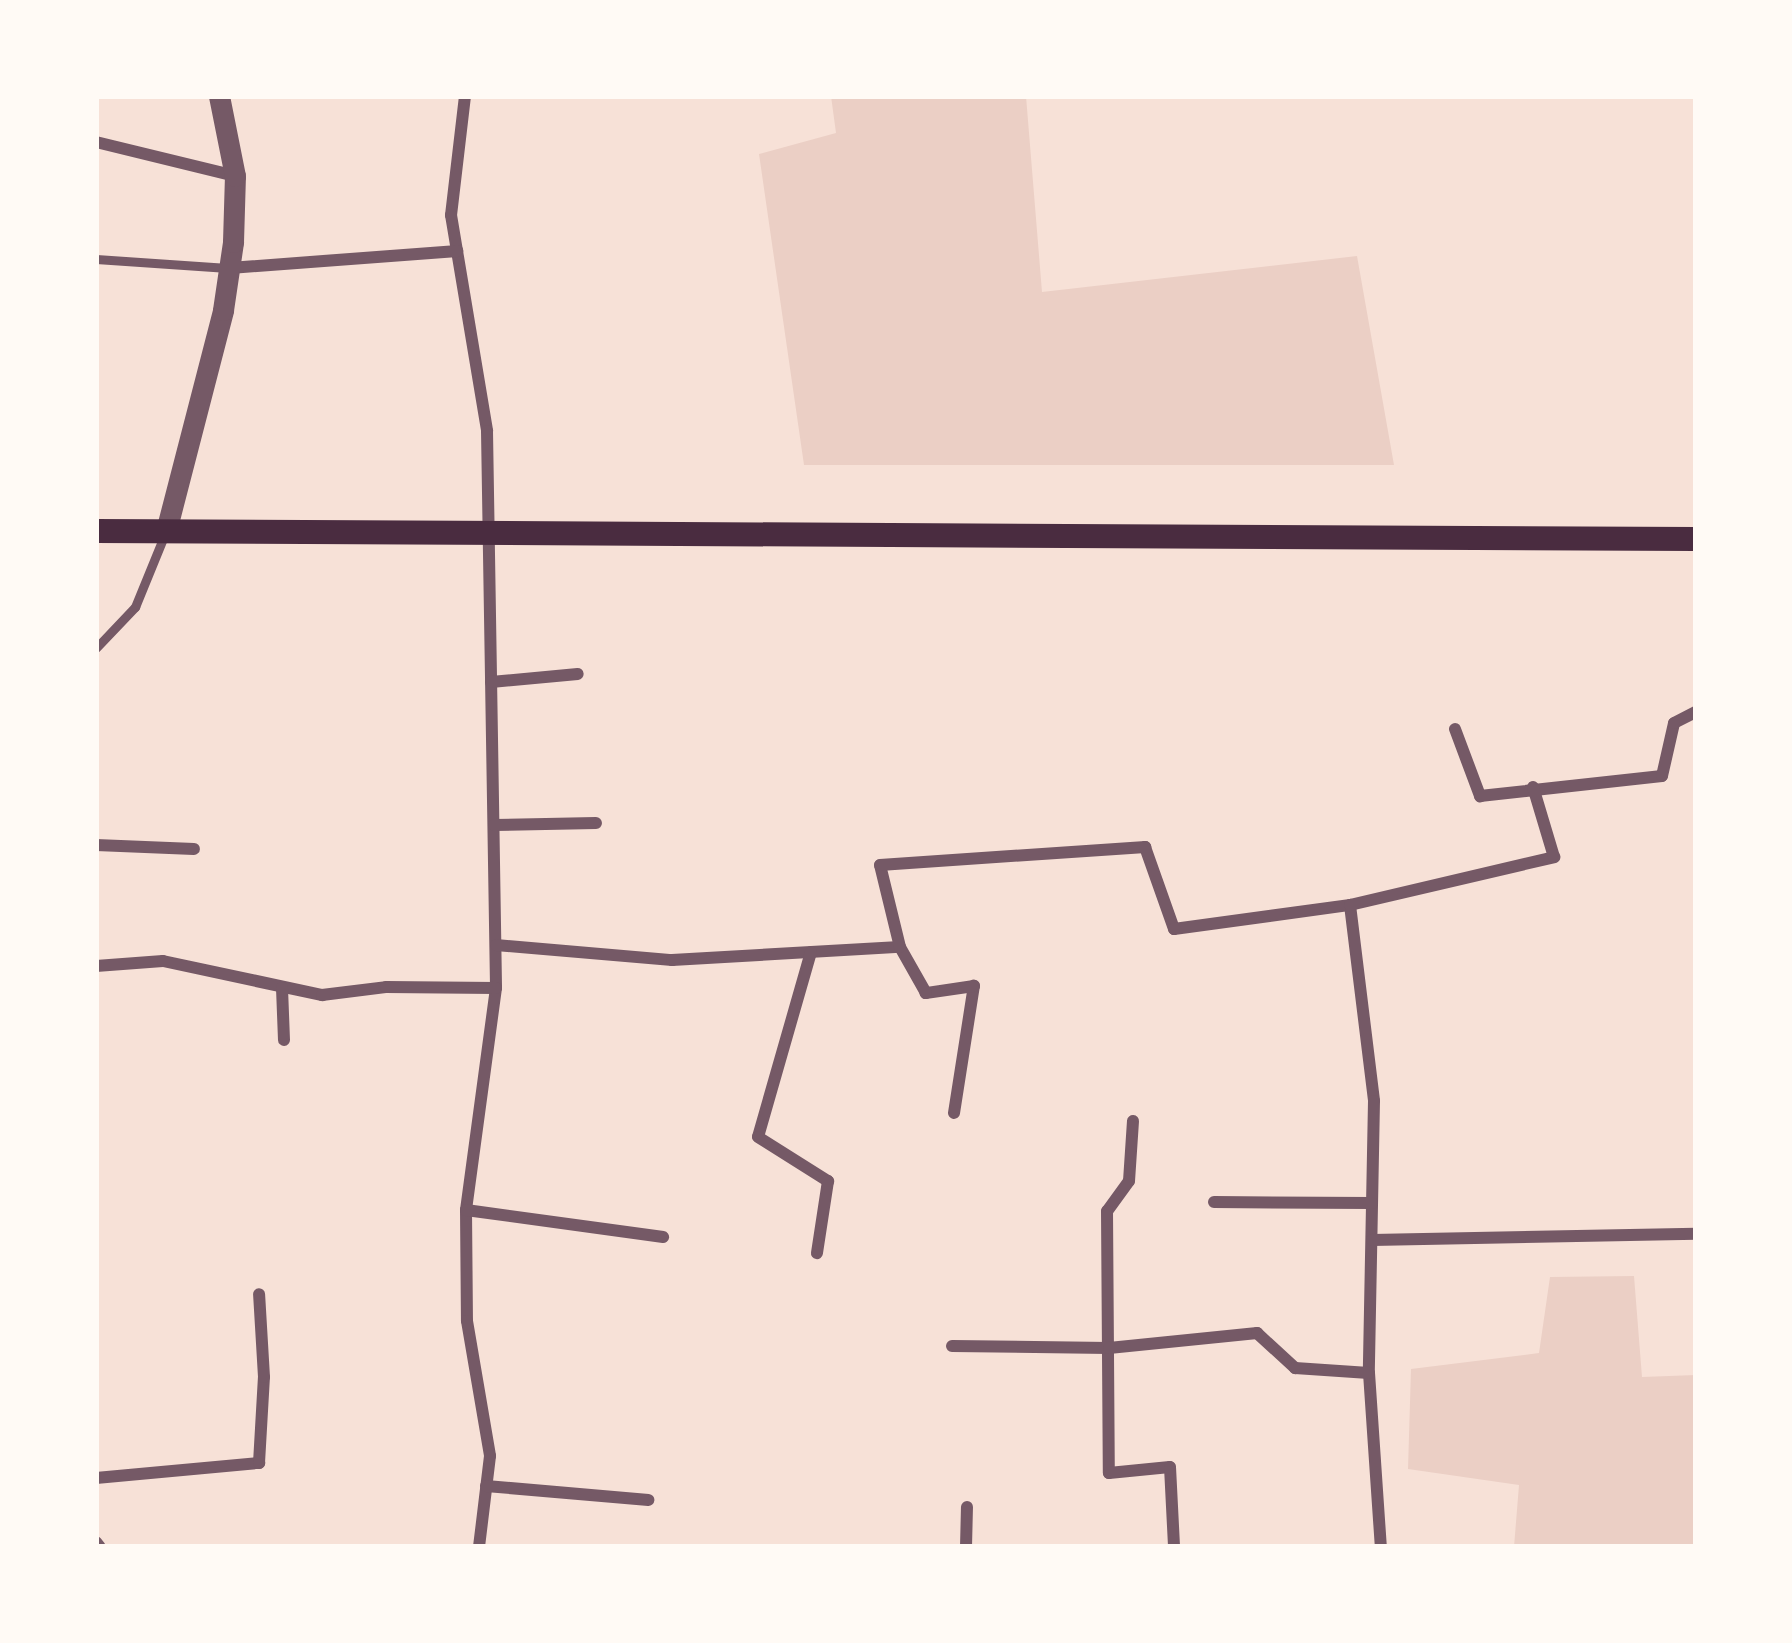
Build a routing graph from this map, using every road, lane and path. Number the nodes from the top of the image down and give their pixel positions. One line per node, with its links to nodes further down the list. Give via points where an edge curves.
1 (219, 96): 4 (street)
2 (465, 96): 5 (street, via 451,215)
3 (96, 142): 4 (street)
4 (235, 176): 7 (street)
5 (457, 251): 7 (street); 10 (street, via 488,431)
6 (96, 259): 7 (lane)
7 (230, 268): 9 (street)
8 (96, 531): 9 (main road)
9 (166, 531): 10 (main road); 12 (lane, via 135,607)
10 (488, 533): 11 (main road); 14 (street)
11 (1696, 539)
12 (96, 648)
13 (578, 674): 14 (street)
14 (491, 682): 19 (street)
15 (1696, 712): 17 (street, via 1674,723 1662,776)
16 (1455, 729): 17 (street, via 1480,796)
17 (1533, 787): 22 (street, via 1554,857)
18 (596, 823): 19 (street)
19 (494, 825): 23 (street)
20 (96, 845): 21 (street)
21 (194, 849)
22 (1350, 905): 24 (street, via 1174,929 1145,847 880,865); 33 (street, via 1374,1101)
23 (496, 945): 25 (street, via 671,960); 28 (street)
24 (900, 947): 25 (street); 30 (street, via 926,993 974,986)
25 (811, 952): 38 (street, via 758,1138 828,1181)
26 (96, 966): 27 (street, via 164,961)
27 (282, 988): 28 (street, via 322,995); 29 (street)
28 (496, 988): 34 (street)
29 (284, 1040)
30 (954, 1113)
31 (1133, 1121): 41 (street, via 1129,1180 1107,1211)
32 (1214, 1202): 33 (street)
33 (1372, 1203): 37 (street)
34 (466, 1210): 36 (street); 44 (street, via 466,1321 490,1456)
35 (1696, 1234): 37 (street)
36 (663, 1237)
37 (1372, 1240): 42 (street)
38 (817, 1252)
39 (259, 1294): 43 (street, via 259,1463)
40 (952, 1346): 41 (street)
41 (1109, 1348): 42 (street, via 1257,1333 1295,1368); 49 (street, via 1109,1473 1170,1467)
42 (1370, 1373): 50 (street)
43 (96, 1478)
44 (486, 1486): 45 (street); 47 (street)
45 (648, 1500)
46 (967, 1507): 48 (street)
47 (479, 1547)
48 (966, 1547)
49 (1174, 1547)
50 (1382, 1547)

